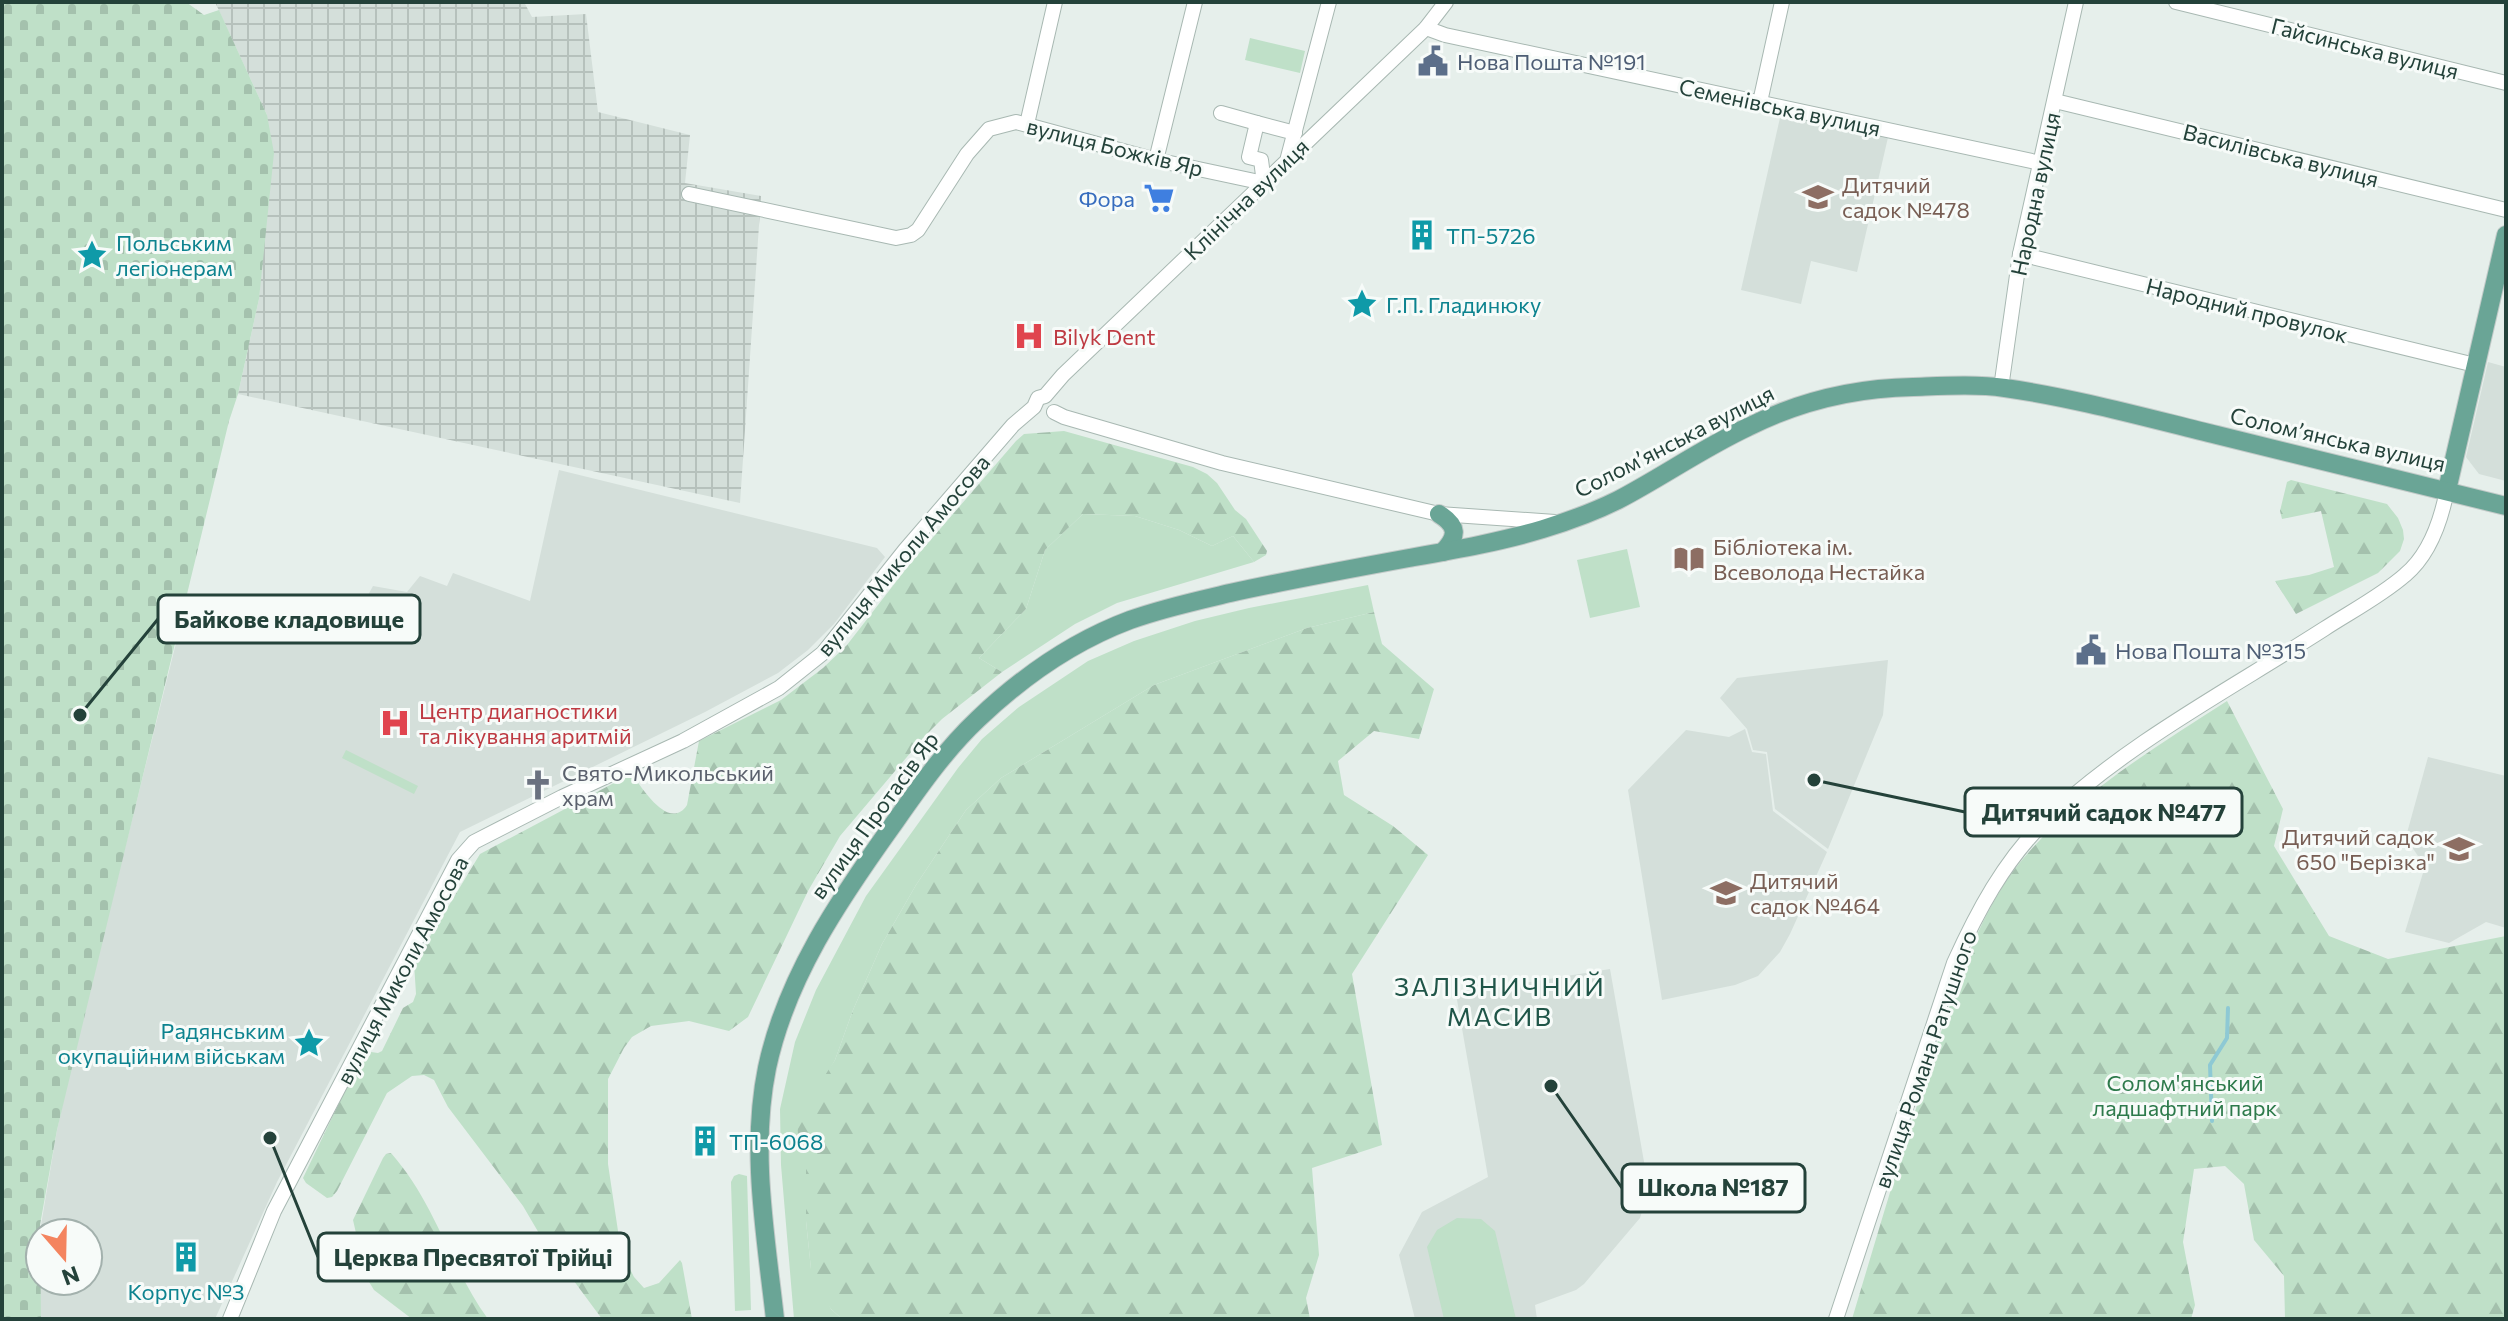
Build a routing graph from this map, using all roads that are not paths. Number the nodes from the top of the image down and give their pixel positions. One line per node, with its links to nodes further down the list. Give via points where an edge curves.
1 (1055, 2): 14 (street)
2 (1195, 2): 17 (street)
3 (1329, 2): 15 (street)
4 (1446, 2): 8 (street, Клінічна вулиця)
5 (1782, 2): 11 (street)
6 (2076, 2): 10 (street, Народна вулиця)
7 (2176, 2): 9 (street, Гайсинська вулиця)
8 (1426, 28): 11 (street, Семенівська вулиця); 16 (street, Клінічна вулиця)
9 (2506, 83)
10 (2055, 101): 18 (street, Народна вулиця); 21 (street, Василівська вулиця)
11 (1760, 102): 18 (street, Семенівська вулиця)
12 (1221, 113): 13 (street)
13 (1257, 123): 15 (street); 19 (street, via 1249,157 1261,160)
14 (1027, 124): 17 (street, вулиця Божків Яр); 20 (street, вулиця Божків Яр, via 989,129 924,223 904,238)
15 (1295, 133): 16 (street)
16 (1288, 158): 19 (street, Клінічна вулиця)
17 (1156, 160): 19 (street, вулиця Божків Яр)
18 (2041, 163): 23 (street, Народна вулиця)
19 (1264, 183): 26 (street, Клінічна вулиця)
20 (689, 194)
21 (2506, 210)
22 (2506, 235): 24 (main road)
23 (2020, 254): 24 (street, Народний провулок); 25 (street, Народна вулиця)
24 (2475, 365): 29 (main road)
25 (2001, 388): 29 (main road, Соломʼянська вулиця); 32 (main road, Соломʼянська вулиця, via 1869,390 1794,407 1742,429 1612,503)
26 (1045, 396): 27 (street); 28 (street, via 1054,401)
27 (1034, 407): 28 (street, via 1042,417); 34 (street, вулиця Миколи Амосова, via 905,550 823,653 779,688 683,741 474,842 458,860 274,1211)
28 (1054, 412): 31 (street, Соломʼянська вулиця, via 1222,463)
29 (2447, 490): 30 (main road, Соломʼянська вулиця); 36 (street, вулиця Романа Ратушного, via 2426,551 2406,575 2113,764 2043,823 2017,853 1985,900 1954,963)
30 (2506, 506)
31 (1439, 514): 32 (street, Соломʼянська вулиця); 33 (main road, via 1449,520 1454,535)
32 (1563, 522): 33 (main road, вулиця Протасів Яр)
33 (1443, 552): 35 (main road, вулиця Протасів Яр, via 1260,586 1127,622 1060,655 1022,681 952,746 824,926 774,1040 763,1097 760,1162)
34 (230, 1319)
35 (775, 1319)
36 (1836, 1319)

